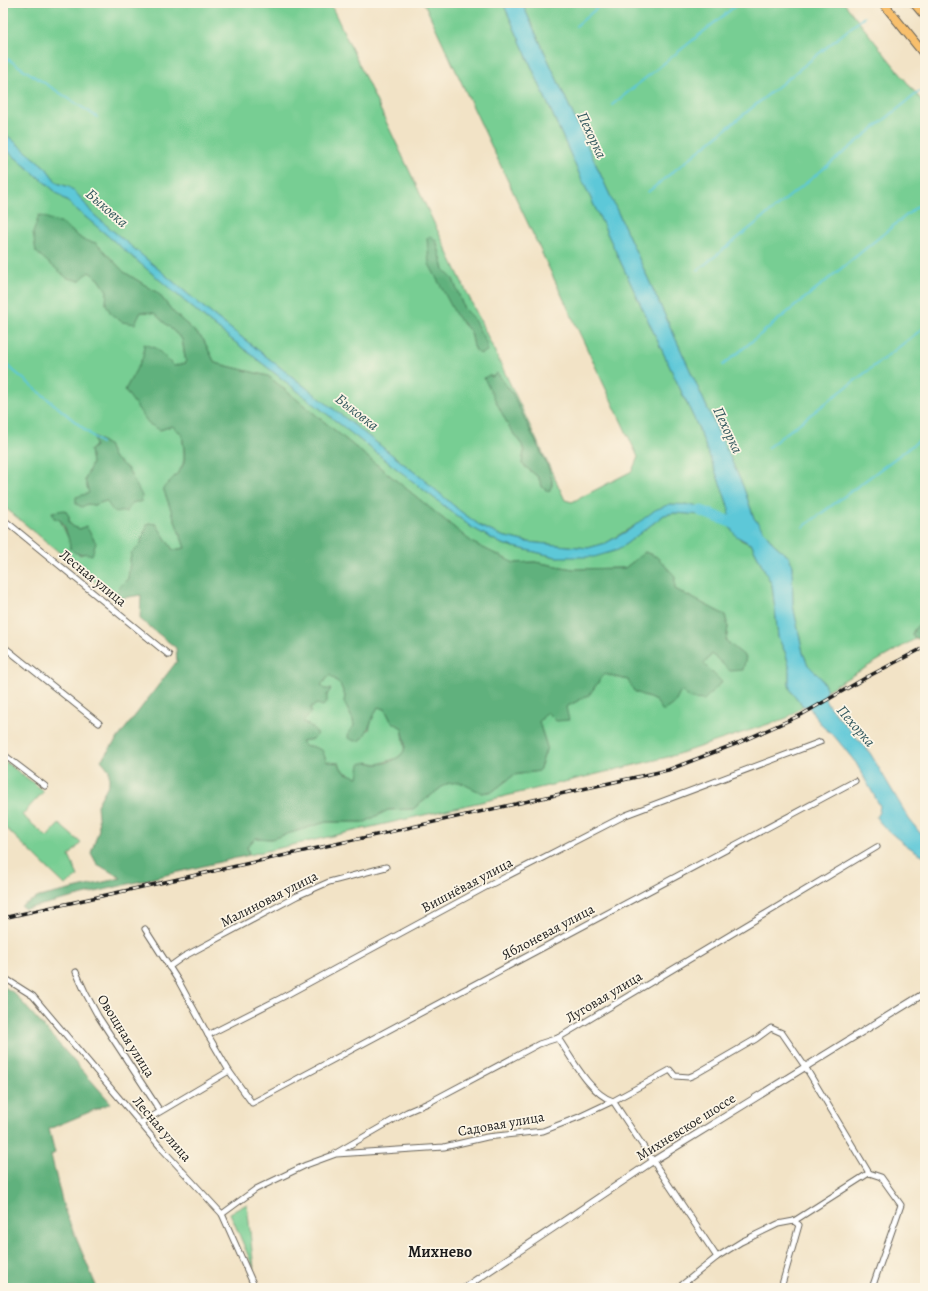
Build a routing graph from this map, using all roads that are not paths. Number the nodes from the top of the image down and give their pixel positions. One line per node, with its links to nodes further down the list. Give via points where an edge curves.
1 (883, 3): 4 (highway)
2 (914, 3): 3 (highway)
3 (925, 16)
4 (925, 55)
5 (3, 519): 7 (street, Лесная улица)
6 (3, 646): 8 (street)
7 (169, 655)
8 (100, 723)
9 (820, 742): 20 (street, Вишнёвая улица, via 626,815)
10 (3, 754): 12 (street)
11 (855, 781): 23 (street, Яблоневая улица, via 252,1103)
12 (45, 786)
13 (877, 847): 21 (street, Луговая улица)
14 (386, 867): 16 (street, Малиновая улица, via 329,882 297,896)
15 (145, 929): 16 (street)
16 (169, 967): 20 (street)
17 (76, 972): 25 (street, Овощная улица, via 98,1016)
18 (3, 978): 26 (street, Лесная улица, via 34,996)
19 (925, 993): 22 (street, Михневское шоссе)
20 (208, 1035): 23 (street)
21 (558, 1038): 24 (street, via 596,1090); 27 (street, Луговая улица, via 539,1044 407,1112)
22 (806, 1068): 24 (street, Садовая улица, via 782,1034 771,1028 689,1078 675,1076 670,1070); 28 (street, Михневское шоссе); 29 (street)
23 (229, 1071): 25 (street)
24 (613, 1101): 27 (street, Садовая улица, via 543,1131 487,1137 444,1147); 28 (street)
25 (160, 1112): 26 (street)
26 (141, 1123): 30 (street, Лесная улица)
27 (336, 1154): 30 (street, Садовая улица, via 256,1189)
28 (653, 1161): 32 (street); 34 (street, Михневское шоссе)
29 (869, 1173): 31 (street); 37 (street, via 881,1177 901,1205)
30 (222, 1214): 33 (street, Лесная улица)
31 (794, 1221): 32 (street, via 778,1224 741,1242); 36 (street, via 799,1225)
32 (718, 1257): 35 (street)
33 (255, 1288)
34 (464, 1288)
35 (678, 1288)
36 (781, 1288)
37 (872, 1288)

